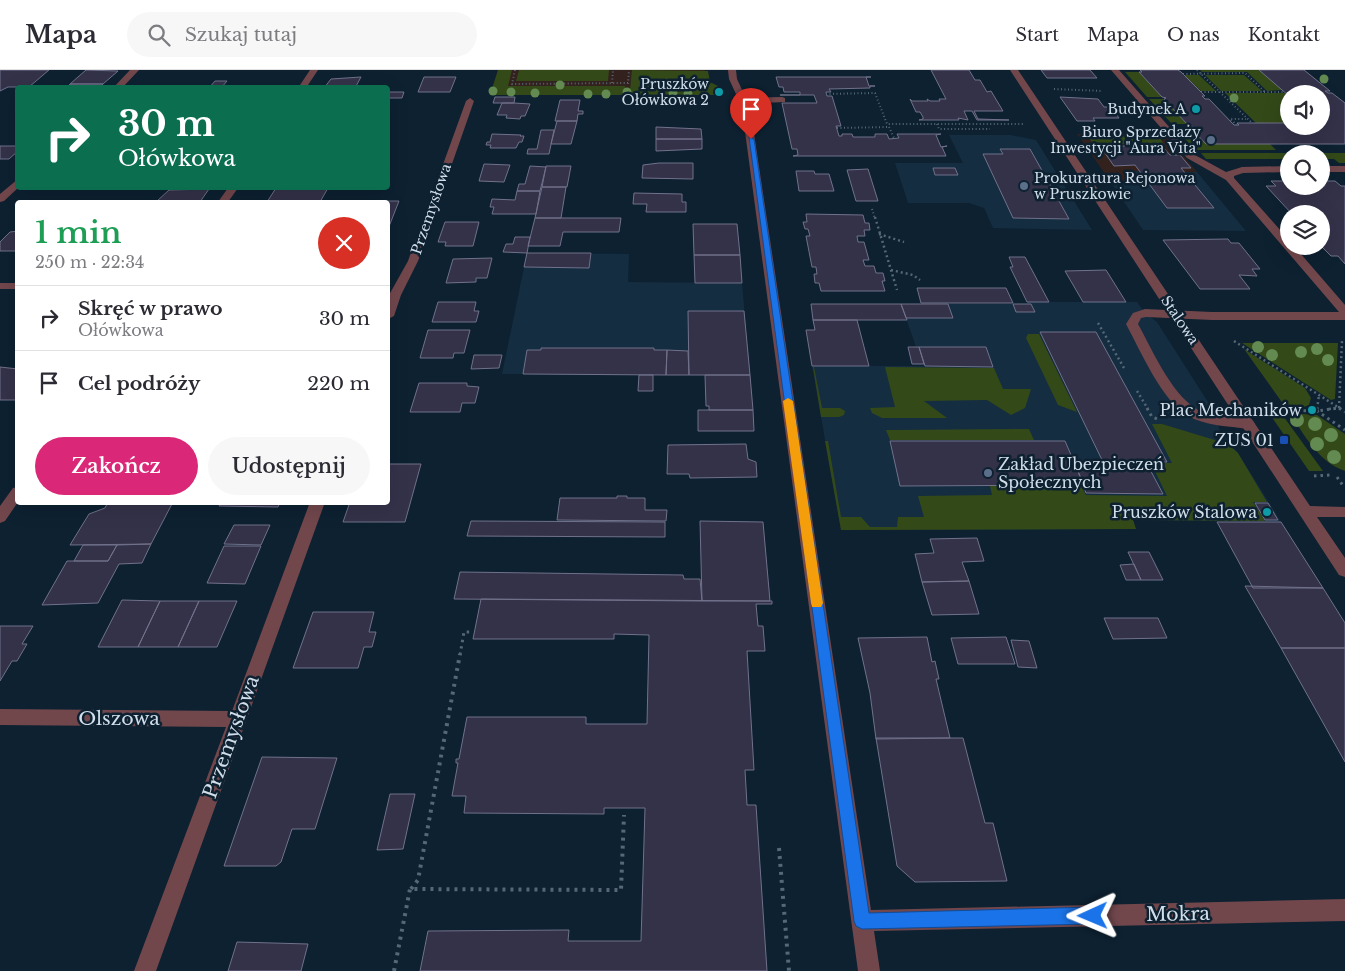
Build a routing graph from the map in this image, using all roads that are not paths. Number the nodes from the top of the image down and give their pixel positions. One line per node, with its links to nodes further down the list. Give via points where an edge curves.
1 (135, 70): 6 (street)
2 (314, 70): 7 (street)
3 (732, 70): 10 (street)
4 (1014, 70): 23 (street, Stalowa)
5 (1115, 70): 14 (street, via 1190,156)
6 (120, 85)
7 (304, 85)
8 (782, 100): 10 (street)
9 (470, 101): 18 (street, Przemysłowa, via 413,261)
10 (743, 101): 35 (street)
11 (1280, 169): 14 (street, via 1242,170 1230,174)
12 (1330, 169): 13 (street)
13 (1345, 169)
14 (1229, 178): 22 (street)
15 (15, 185): 16 (street)
16 (0, 198)
17 (390, 282): 18 (street)
18 (402, 282): 21 (street, Przemysłowa)
19 (0, 286): 20 (street)
20 (15, 286)
21 (390, 311)
22 (1345, 312)
23 (1176, 315): 24 (street); 25 (street, Stalowa); 25 (street, via 1145,313 1137,316 1132,324 1179,403 1197,415)
24 (1345, 316)
25 (1248, 424): 28 (street, Stalowa)
26 (15, 496): 30 (street)
27 (317, 505): 33 (street, Przemysłowa)
28 (1306, 511): 29 (street); 31 (street, Stalowa)
29 (1345, 512)
30 (0, 516)
31 (1345, 571)
32 (0, 717): 33 (street, Olszowa)
33 (238, 719): 36 (street, Przemysłowa)
34 (1345, 910): 35 (street, Mokra)
35 (862, 921): 37 (street)
36 (145, 971)
37 (869, 971)

